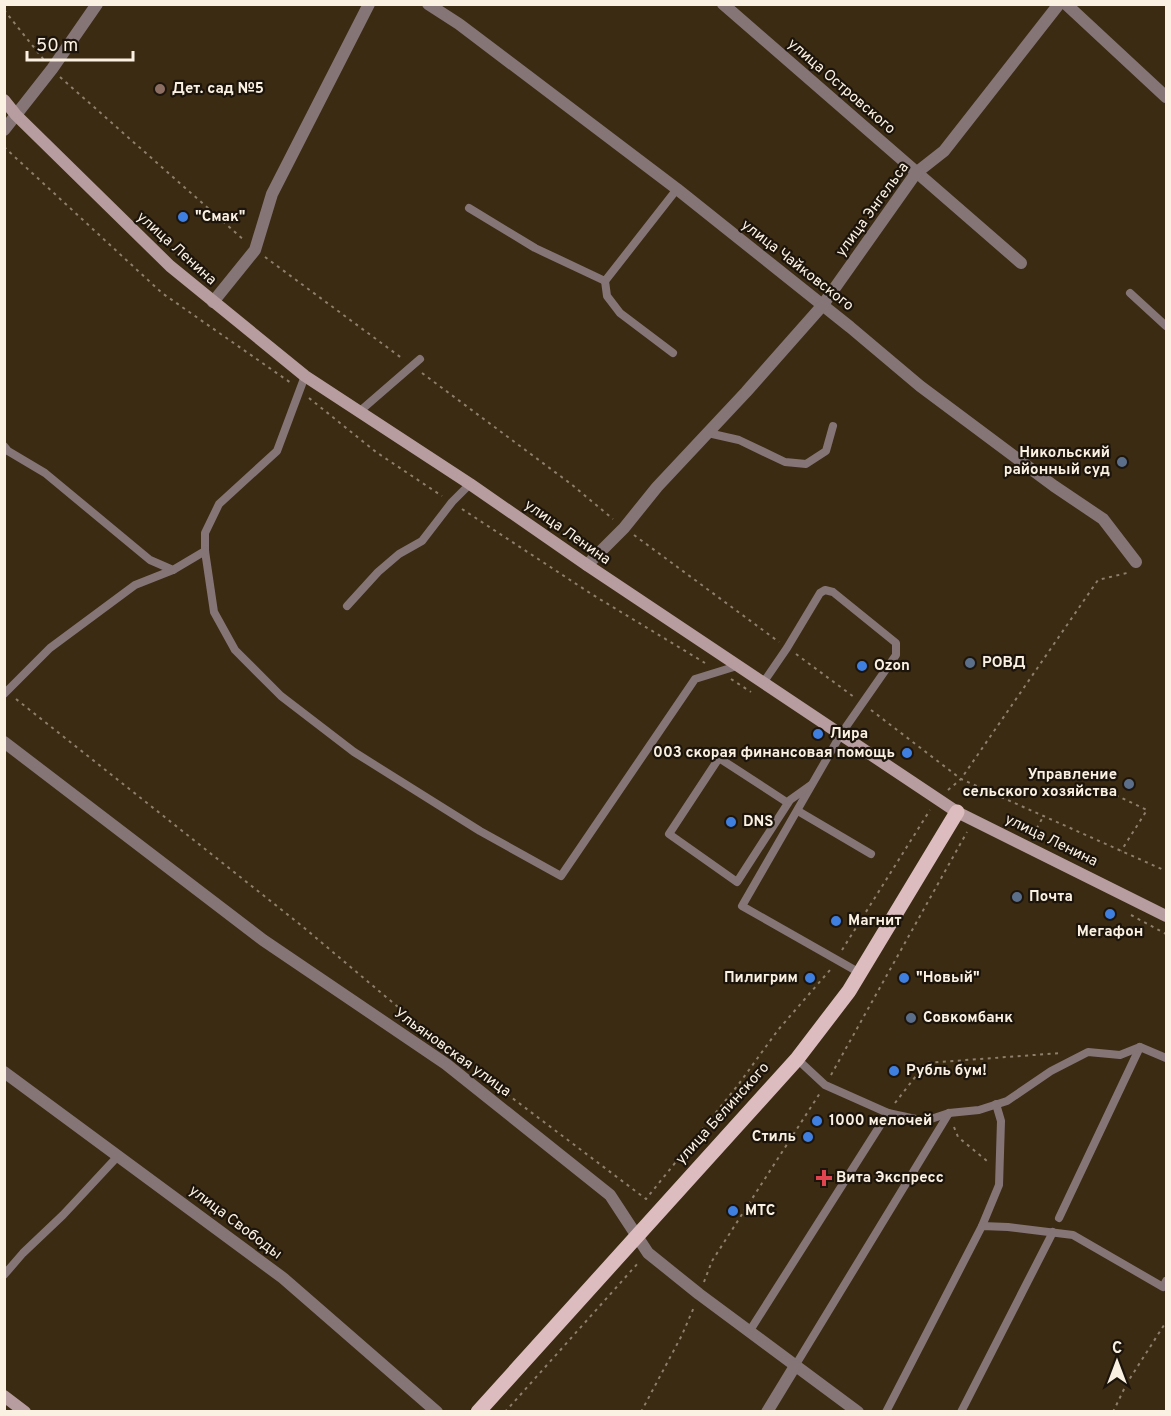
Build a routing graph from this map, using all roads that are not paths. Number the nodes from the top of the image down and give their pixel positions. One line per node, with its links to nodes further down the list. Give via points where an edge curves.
1 (97, 4): 9 (street)
2 (369, 4): 17 (street, via 272,194 255,250)
3 (428, 4): 12 (street, улица Чайковского)
4 (723, 4): 11 (street, улица Островского)
5 (1059, 4): 11 (street, улица Энгельса, via 944,151)
6 (1066, 4): 7 (street)
7 (1167, 97)
8 (4, 100): 9 (main road, улица Ленина)
9 (16, 115): 10 (street); 17 (main road, улица Ленина, via 170,266)
10 (4, 130)
11 (916, 173): 14 (street, улица Островского); 18 (street, улица Энгельса)
12 (677, 189): 15 (lane); 18 (street, улица Чайковского)
13 (469, 208): 15 (lane, via 535,248)
14 (1021, 263)
15 (605, 281): 20 (lane, via 607,296 620,313)
16 (1130, 292): 19 (lane)
17 (213, 302): 22 (main road, улица Ленина)
18 (822, 306): 25 (street, улица Энгельса); 29 (street, улица Чайковского, via 920,386 1103,519)
19 (1167, 326)
20 (673, 353)
21 (420, 359): 23 (lane)
22 (305, 376): 23 (main road, улица Ленина); 28 (lane, via 277,451 219,504 205,533)
23 (360, 411): 27 (main road, улица Ленина)
24 (833, 426): 25 (lane, via 826,451 806,464 785,462 739,440)
25 (708, 433): 30 (street, улица Энгельса)
26 (4, 446): 31 (lane, via 45,473 150,560)
27 (470, 484): 30 (main road, улица Ленина); 32 (lane, via 422,541 378,572)
28 (205, 551): 31 (lane); 33 (lane, via 214,612 235,650 281,696 354,752 480,831 561,876 695,679)
29 (1136, 562)
30 (587, 565): 33 (main road, улица Ленина)
31 (173, 570): 35 (lane, via 135,585 50,648)
32 (347, 606)
33 (737, 666): 34 (main road, улица Ленина)
34 (763, 683): 36 (main road, улица Ленина); 36 (lane, via 820,593 833,592 896,643 896,655)
35 (5, 693)
36 (841, 734): 38 (lane); 41 (main road, улица Ленина, via 935,804)
37 (4, 742): 56 (street, Ульяновская улица, via 263,940 446,1064 610,1195)
38 (814, 783): 39 (lane); 40 (lane)
39 (788, 803): 39 (lane, via 737,882 669,834 719,758)
40 (798, 811): 42 (lane); 44 (lane, via 742,906)
41 (957, 812): 43 (main road, улица Ленина); 44 (main road, улица Белинского)
42 (871, 854)
43 (1167, 916)
44 (860, 973): 47 (main road, улица Белинского)
45 (1140, 1047): 46 (lane); 49 (lane, via 1120,1055 1088,1052); 53 (lane)
46 (1167, 1058)
47 (797, 1059): 50 (lane, via 825,1085); 56 (main road, улица Белинского)
48 (4, 1072): 52 (street, улица Свободы)
49 (996, 1104): 51 (lane); 54 (lane, via 1001,1121 999,1185)
50 (888, 1113): 51 (lane, via 925,1121); 59 (lane)
51 (949, 1113): 60 (lane)
52 (118, 1156): 57 (lane); 63 (street, улица Свободы, via 283,1278)
53 (1059, 1218)
54 (982, 1226): 55 (lane); 67 (lane)
55 (1053, 1232): 58 (lane, via 1073,1235 1163,1287); 68 (lane)
56 (636, 1236): 59 (street, Ульяновская улица, via 648,1253); 64 (main road, улица Белинского)
57 (4, 1275)
58 (1167, 1281)
59 (749, 1332): 60 (street, Ульяновская улица)
60 (795, 1366): 65 (street); 66 (street, Ульяновская улица)
61 (4, 1396): 62 (main road)
62 (24, 1412)
63 (437, 1412)
64 (478, 1412)
65 (767, 1412)
66 (858, 1412)
67 (886, 1412)
68 (962, 1412)

